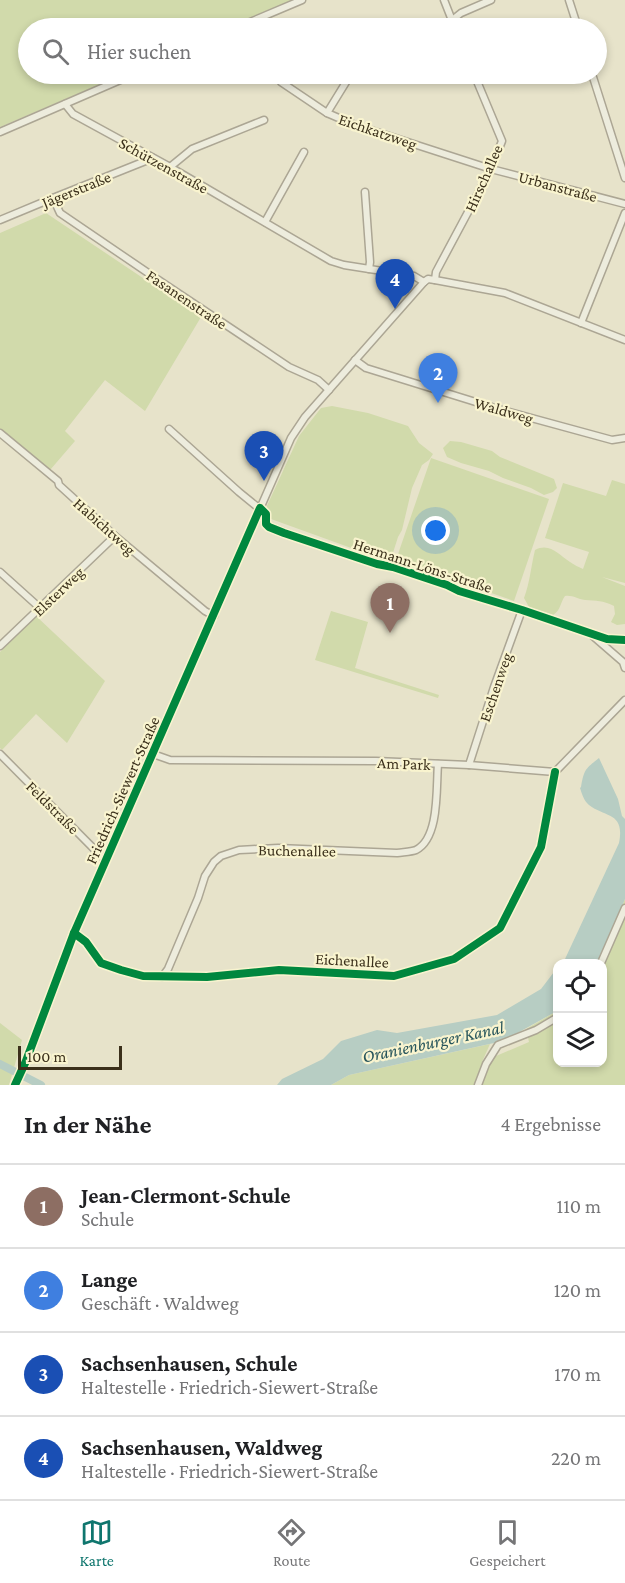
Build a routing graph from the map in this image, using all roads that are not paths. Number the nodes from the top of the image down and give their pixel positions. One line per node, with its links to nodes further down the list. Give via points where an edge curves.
1 (302, 0): 5 (street)
2 (444, 0): 6 (street)
3 (491, 0): 7 (street)
4 (569, 0): 8 (street)
5 (259, 18)
6 (451, 18)
7 (455, 18)
8 (575, 18)
9 (111, 84): 14 (street)
10 (284, 84): 15 (street, Eichkatzweg)
11 (345, 84): 15 (street)
12 (478, 84): 21 (street, Hirschallee, via 502,141)
13 (595, 84): 22 (street)
14 (65, 104): 17 (street); 19 (street, Schützenstraße, via 73,114)
15 (327, 113): 21 (street, Eichkatzweg)
16 (264, 120): 20 (street, via 192,149)
17 (0, 132)
18 (304, 152): 28 (street)
19 (153, 158): 20 (street, Schützenstraße); 24 (street, Jägerstraße)
20 (170, 167): 28 (street, Schützenstraße)
21 (491, 169): 25 (street, Urbanstraße); 30 (street, Hirschallee)
22 (625, 178)
23 (365, 192): 29 (street)
24 (53, 198): 27 (street, Jägerstraße); 35 (street, Fasanenstraße, via 60,213 289,367)
25 (625, 204)
26 (625, 213): 32 (street)
27 (0, 220)
28 (265, 222): 29 (street, Schützenstraße, via 331,261)
29 (369, 269): 31 (street, Schützenstraße, via 414,276)
30 (435, 280): 31 (street); 32 (street, via 506,293)
31 (424, 282): 34 (street, Friedrich-Siewert-Straße)
32 (581, 323): 33 (street)
33 (625, 340)
34 (355, 360): 35 (street, Friedrich-Siewert-Straße); 38 (street, Waldweg, via 366,368 495,408 612,440)
35 (330, 390): 39 (street, Friedrich-Siewert-Straße, via 291,438)
36 (169, 429): 39 (street, Hermann-Löns-Straße)
37 (0, 433): 40 (street, Habichtweg)
38 (623, 439)
39 (260, 508): 43 (street, Hermann-Löns-Straße, via 266,514 266,524 284,533); 44 (street, Friedrich-Siewert-Straße)
40 (115, 536): 42 (street, Elsterweg); 44 (street, Habichtweg)
41 (0, 572): 42 (street)
42 (40, 608): 47 (street, Elsterweg)
43 (522, 610): 45 (street, Hermann-Löns-Straße); 53 (street, Eschenweg)
44 (214, 616): 51 (street, Friedrich-Siewert-Straße)
45 (590, 633): 46 (street, Hermann-Löns-Straße); 48 (street, Hermann-Löns-Straße)
46 (625, 640)
47 (0, 646)
48 (625, 668)
49 (625, 700): 54 (street)
50 (0, 754): 55 (street, Feldstraße)
51 (153, 754): 52 (street, Am Park, via 170,760); 55 (street, Friedrich-Siewert-Straße)
52 (438, 764): 53 (street, Am Park); 59 (street, Buchenallee, via 432,830 416,850 398,853 278,848 239,850 221,856 205,876)
53 (469, 765): 54 (street, Am Park)
54 (555, 772): 59 (street, Eichenallee, via 542,847 500,928 454,959 394,976 279,970)
55 (106, 859): 57 (street, Friedrich-Siewert-Straße)
56 (625, 908): 58 (street)
57 (74, 933): 59 (street, Eichenallee, via 101,963 128,973); 61 (street, Friedrich-Siewert-Straße)
58 (603, 959)
59 (162, 977)
60 (553, 1020): 62 (street, via 498,1045)
61 (15, 1085)
62 (478, 1085)

